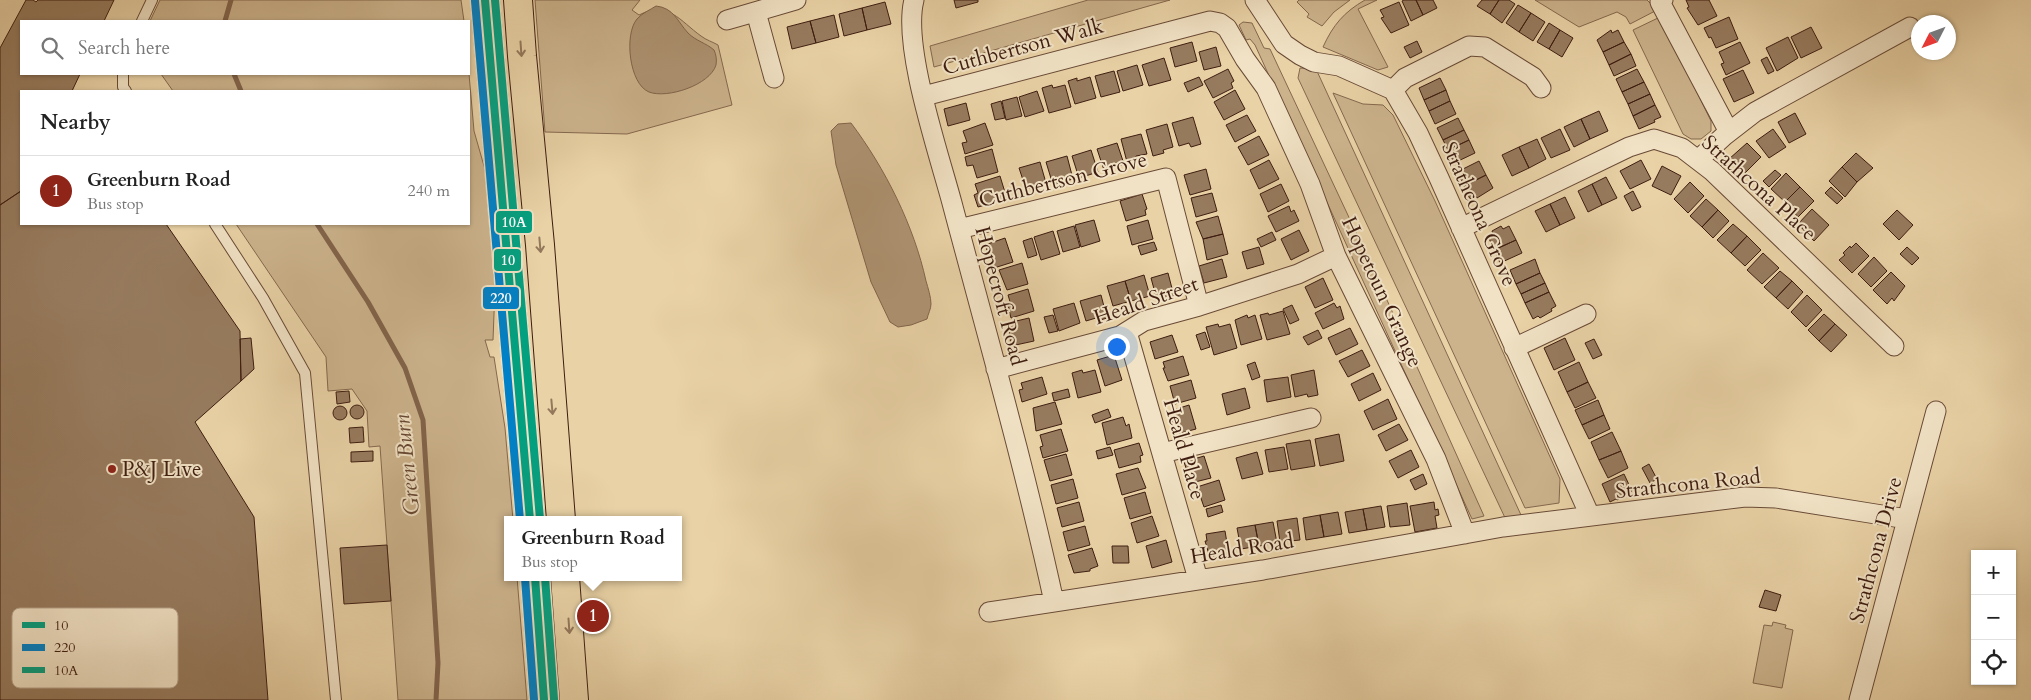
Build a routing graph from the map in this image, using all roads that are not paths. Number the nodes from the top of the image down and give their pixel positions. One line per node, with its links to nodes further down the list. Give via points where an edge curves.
1 (152, 0): 9 (lane)
2 (518, 0): 35 (main road, one-way to 35)
3 (796, 0): 8 (street)
4 (914, 0): 18 (street, Hopecroft Road, via 911,28)
5 (1255, 0): 17 (street, via 1284,44 1300,55 1314,62 1338,66)
6 (1661, 1): 19 (street)
7 (483, 3): 34 (main road)
8 (756, 12): 10 (street); 14 (street)
9 (142, 20)
10 (727, 20)
11 (1220, 23): 18 (street, Cuthbertson Walk, via 1210,21); 24 (street, Hopetoun Grange, via 1266,88 1310,184)
12 (1910, 27): 19 (street, via 1755,112)
13 (123, 75): 16 (lane)
14 (774, 78)
15 (1541, 88): 17 (street, via 1533,77 1485,47 1469,46 1405,78)
16 (126, 90)
17 (1393, 90): 22 (street, Strathcona Grove, via 1418,133)
18 (924, 96): 23 (street, Hopecroft Road)
19 (1729, 132): 20 (street)
20 (1698, 160): 22 (street, Strathcona Place, via 1682,148 1654,139 1623,150); 28 (street, Strathcona Place)
21 (216, 225): 45 (lane, via 263,298 305,374)
22 (1461, 228): 29 (street, Strathcona Grove)
23 (959, 229): 25 (street, Cuthbertson Grove, via 1166,178); 30 (street, Hopecroft Road)
24 (1336, 256): 25 (street, Heald Street, via 1298,274); 39 (street, Hopetoun Grange, via 1436,459)
25 (1199, 306): 27 (street, Heald Street, via 1144,322)
26 (1586, 314): 29 (street)
27 (1127, 332): 30 (street, Heald Street); 33 (street, Heald Place)
28 (1894, 346)
29 (1514, 348): 36 (street, Strathcona Grove)
30 (996, 369): 43 (street, Hopecroft Road)
31 (1936, 411): 37 (street, Strathcona Drive)
32 (1310, 418): 33 (street, via 1264,423)
33 (1162, 453): 40 (street, Heald Place)
34 (530, 516)
35 (560, 516)
36 (1590, 516): 37 (street, Strathcona Road, via 1760,497); 38 (street, Strathcona Road)
37 (1907, 519): 48 (street, Strathcona Drive)
38 (1502, 527): 39 (street, Heald Road)
39 (1465, 534): 40 (street, Heald Road)
40 (1198, 579): 43 (street, Heald Road)
41 (535, 581): 46 (main road)
42 (565, 581): 47 (main road, one-way to 47)
43 (1054, 602): 44 (street, Heald Road)
44 (988, 612)
45 (336, 700)
46 (544, 700)
47 (574, 700)
48 (1859, 700)

